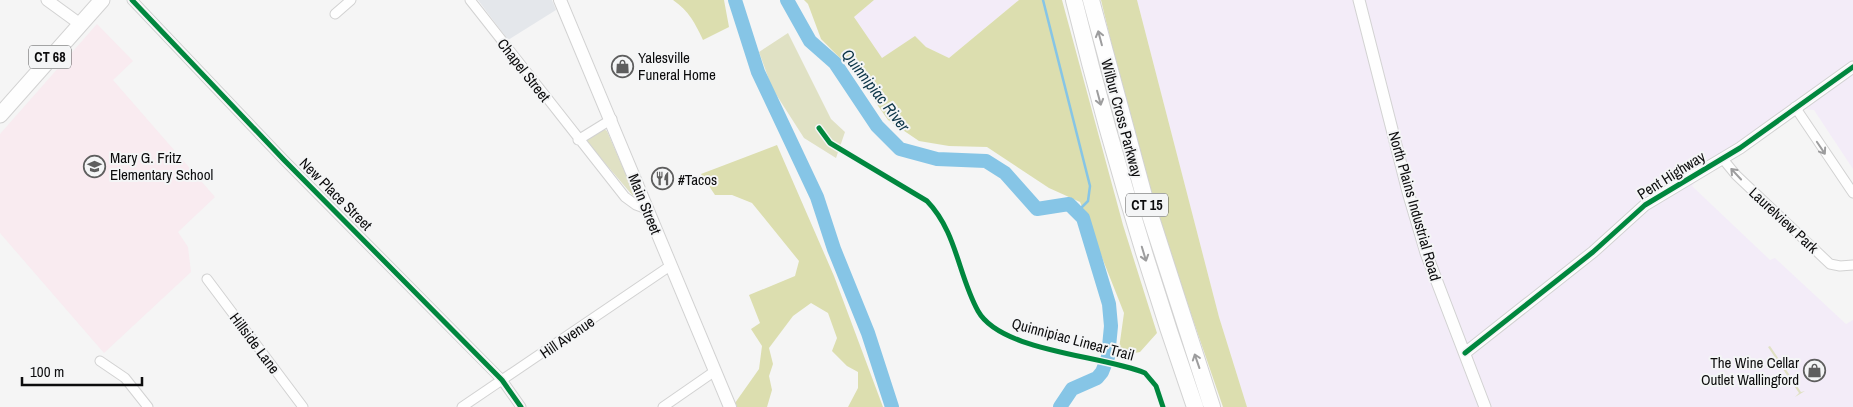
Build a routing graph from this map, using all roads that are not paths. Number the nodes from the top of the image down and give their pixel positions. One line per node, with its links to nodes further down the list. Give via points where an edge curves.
1 (47, 0): 11 (street)
2 (102, 0): 11 (main road, CT 68)
3 (132, 0): 26 (street, New Place Street, via 284,160)
4 (351, 0): 10 (street)
5 (470, 0): 16 (street, Chapel Street)
6 (560, 0): 15 (main road, Main Street)
7 (1074, 0): 33 (highway, Wilbur Cross Parkway / CT 15, one-way to 33, via 1144,254)
8 (1091, 0): 34 (highway, Wilbur Cross Parkway / CT 15, one-way to 8, via 1144,196)
9 (1359, 0): 23 (street, North Plains Industrial Road, via 1414,211 1436,282)
10 (335, 14)
11 (80, 24): 14 (main road, CT 68)
12 (1853, 67): 13 (street, Pent Highway)
13 (1795, 107): 17 (street, Pent Highway); 18 (street, one-way to 18)
14 (0, 115)
15 (612, 119): 16 (street); 19 (main road, Main Street)
16 (578, 140): 19 (street, Chapel Street, via 627,200)
17 (1722, 158): 20 (street, Laurelview Park, one-way to 17, via 1830,264); 23 (street, Pent Highway, via 1645,205 1593,252)
18 (1853, 193)
19 (647, 209): 21 (main road, Main Street)
20 (1853, 265)
21 (670, 266): 25 (main road, Main Street); 26 (street, Hill Avenue)
22 (207, 279): 28 (street, Hillside Lane)
23 (1465, 353): 35 (street, North Plains Industrial Road)
24 (100, 361): 27 (street, via 125,378)
25 (716, 371): 31 (street); 32 (main road, Main Street)
26 (502, 380): 29 (street, Hill Avenue); 30 (street, New Place Street)
27 (148, 407)
28 (303, 407)
29 (462, 407)
30 (521, 407)
31 (663, 407)
32 (730, 407)
33 (1196, 407)
34 (1212, 407)
35 (1485, 407)

